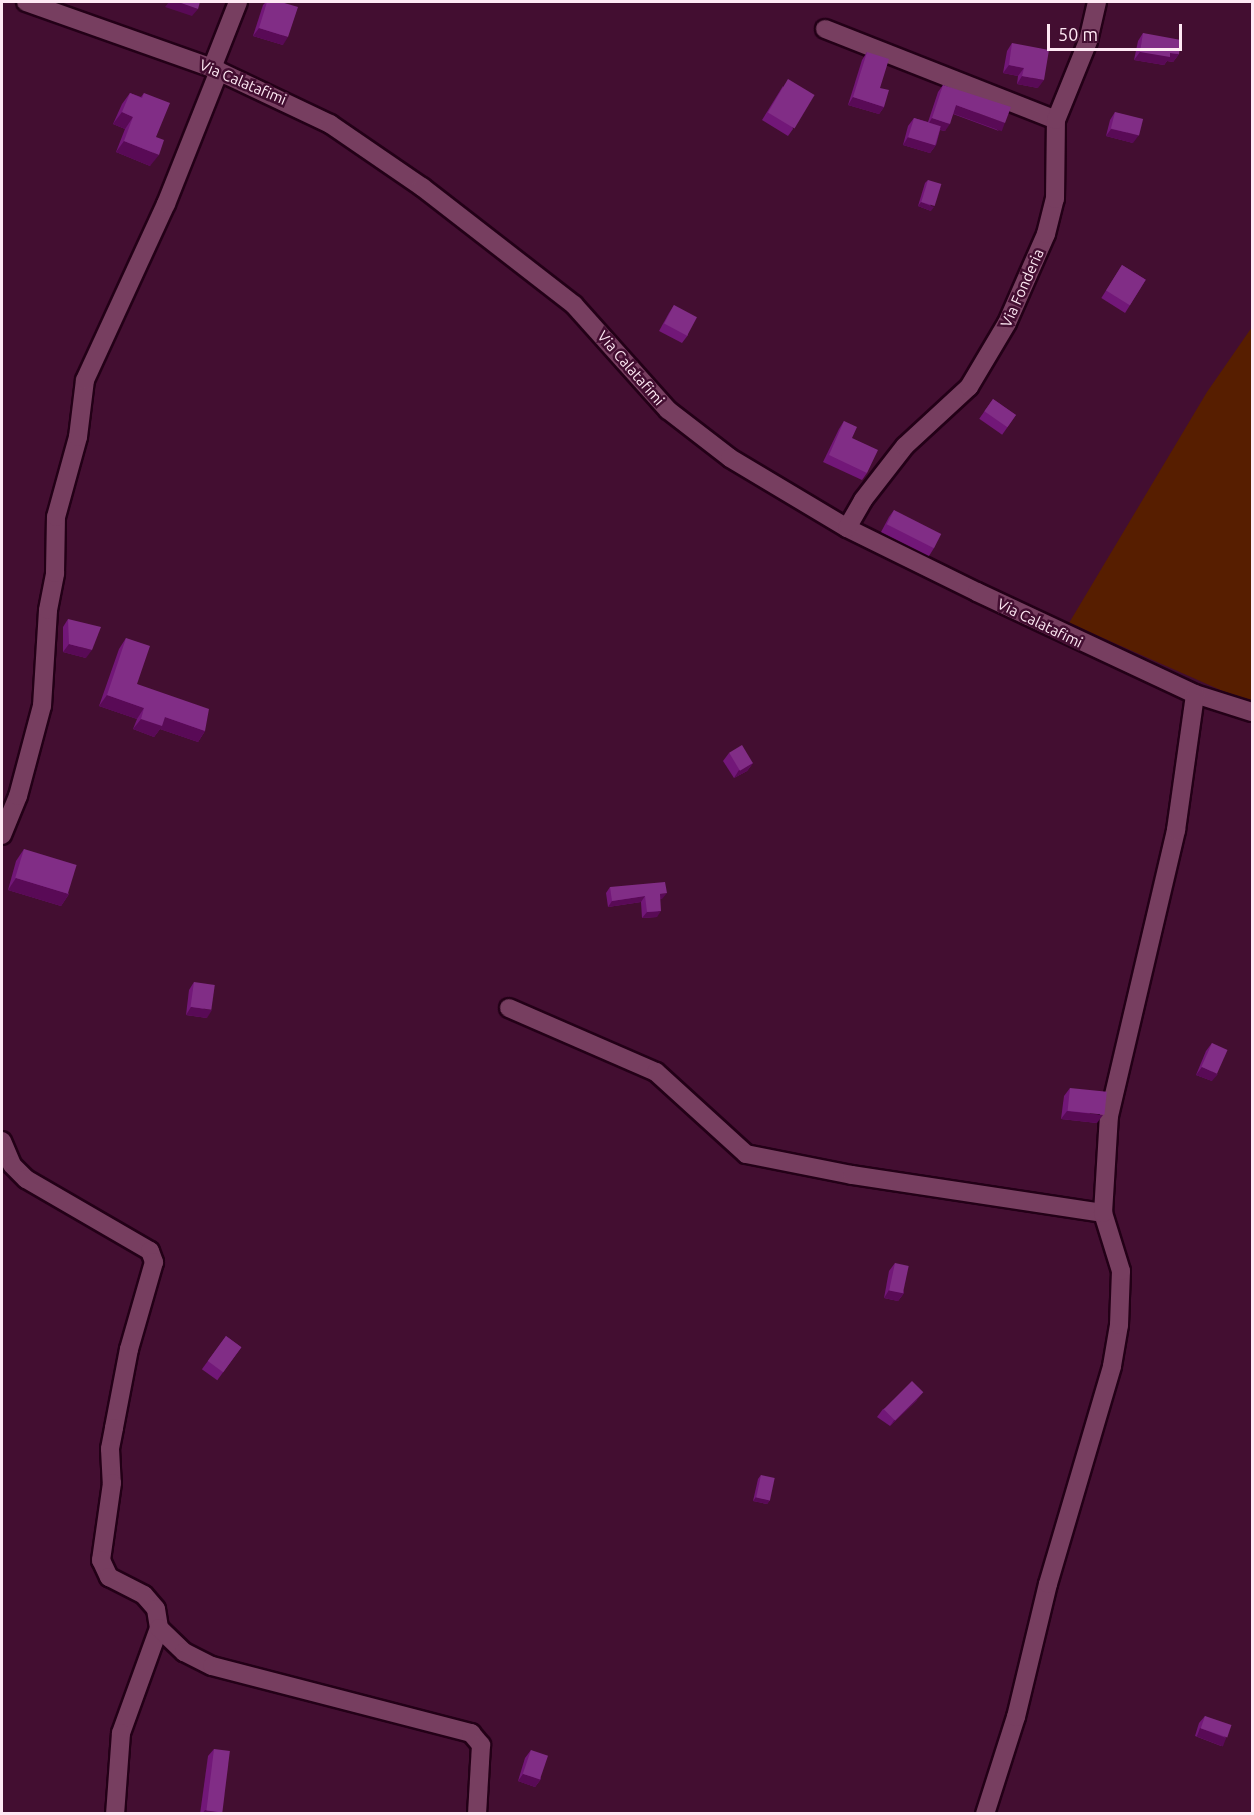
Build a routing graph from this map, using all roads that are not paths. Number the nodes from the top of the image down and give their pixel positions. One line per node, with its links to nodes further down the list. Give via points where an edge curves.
1 (26, 2): 5 (street, Via Calatafimi)
2 (238, 2): 5 (street)
3 (1097, 2): 6 (street, Via Fonderia, via 1088,41)
4 (825, 29): 6 (street)
5 (215, 69): 7 (street, Via Calatafimi, via 290,102 374,151 574,305 642,384 693,434); 10 (street, via 166,204 85,380 78,436 56,517 55,573 48,609 42,706 18,796)
6 (1056, 120): 7 (street, Via Fonderia, via 1054,199 1046,234 1007,323 969,387 905,446 863,500)
7 (847, 528): 8 (street, Via Calatafimi, via 1114,659)
8 (1195, 694): 9 (street, Via Calatafimi); 13 (street, via 1176,830 1109,1116)
9 (1252, 712)
10 (2, 835)
11 (509, 1008): 13 (street, via 656,1072 746,1154 852,1175)
12 (2, 1141): 14 (street, via 12,1165 26,1179 150,1251 154,1262 129,1349 110,1449 112,1483 100,1560 109,1577 144,1595 156,1609)
13 (1103, 1213): 17 (street, via 1122,1280 1112,1366)
14 (159, 1628): 15 (street, via 120,1732); 16 (street, via 184,1652 212,1666 471,1733 481,1745)
15 (115, 1814)
16 (477, 1814)
17 (986, 1814)

